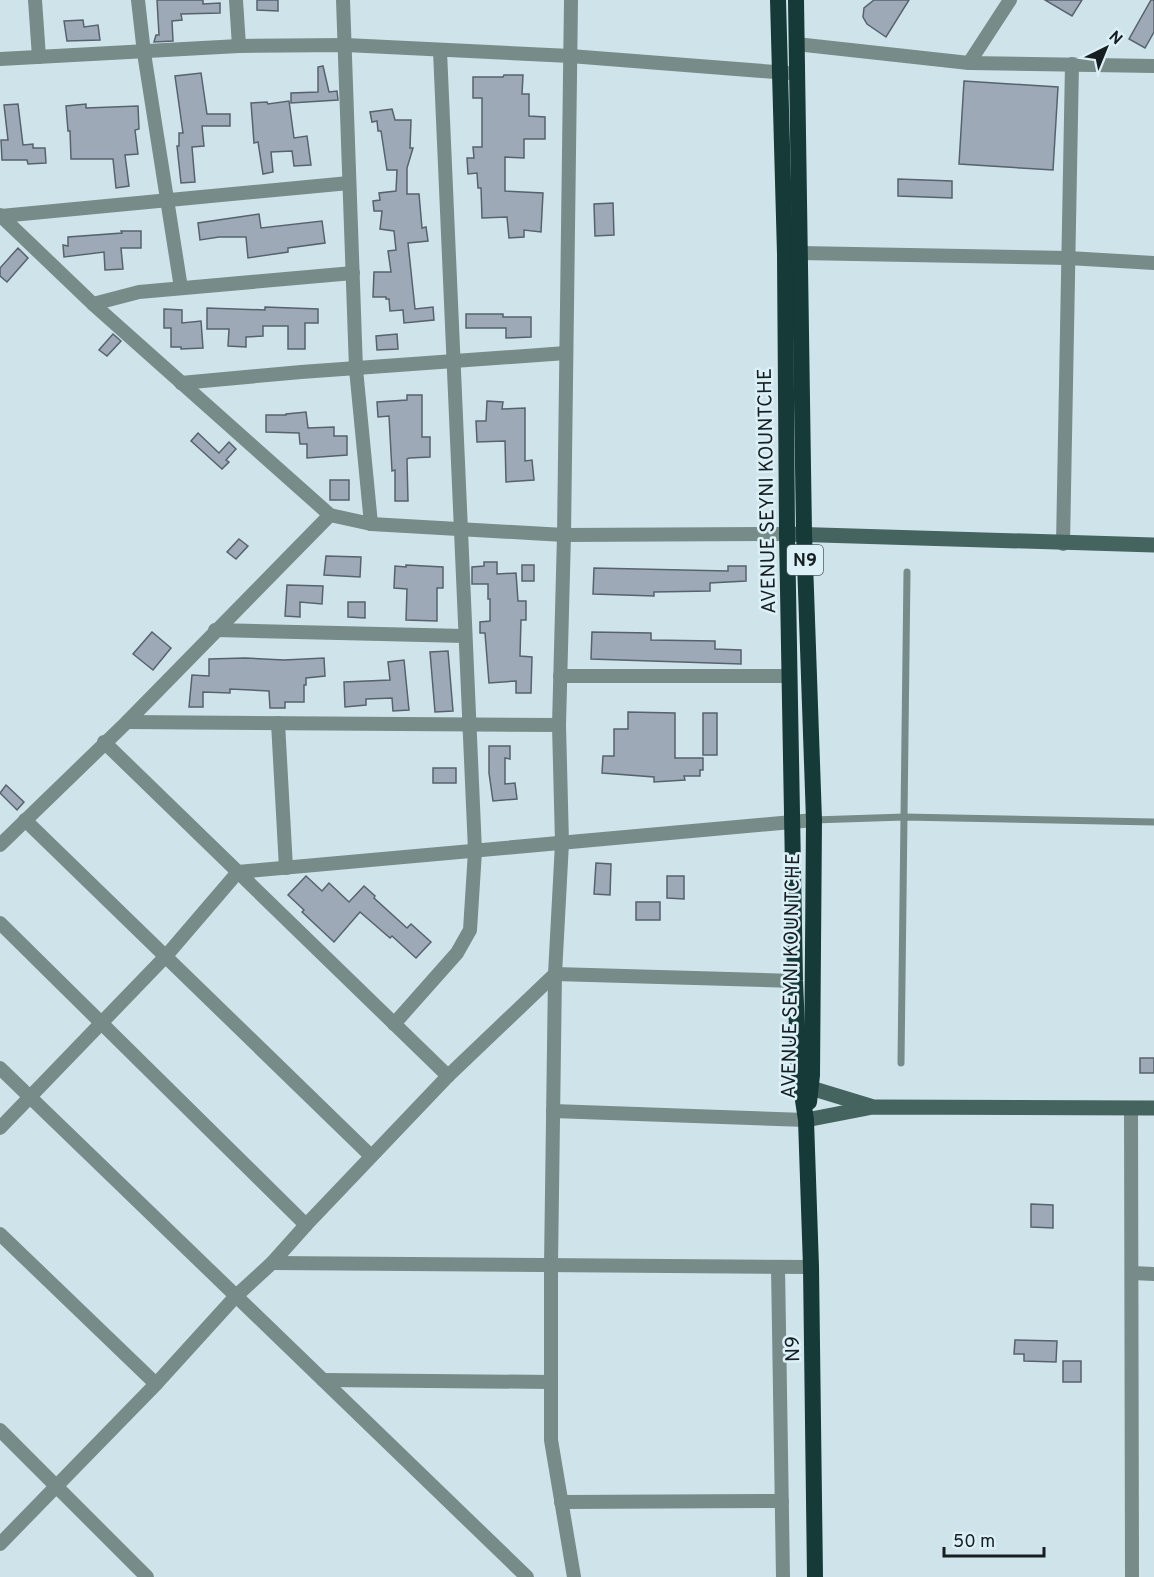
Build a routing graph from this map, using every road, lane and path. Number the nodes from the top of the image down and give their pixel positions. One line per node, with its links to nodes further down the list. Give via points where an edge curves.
1 (35, 0): 15 (street)
2 (138, 0): 13 (street)
3 (236, 0): 11 (street)
4 (343, 0): 10 (street)
5 (571, 0): 14 (street)
6 (778, 0): 20 (highway, AVENUE SEYNI KOUNTCHE / N9)
7 (796, 0): 9 (highway, AVENUE SEYNI KOUNTCHE / N9)
8 (1010, 0): 17 (street)
9 (796, 44): 17 (street); 21 (highway, AVENUE SEYNI KOUNTCHE / N9)
10 (346, 45): 11 (street); 12 (street); 22 (street)
11 (239, 46): 13 (street)
12 (440, 51): 14 (street); 32 (street)
13 (144, 53): 15 (street); 23 (street)
14 (570, 56): 20 (street); 31 (street)
15 (39, 57): 16 (street)
16 (0, 59)
17 (969, 63): 18 (street)
18 (1072, 64): 19 (street); 26 (street)
19 (1154, 66)
20 (779, 73): 21 (street); 39 (highway, AVENUE SEYNI KOUNTCHE / N9)
21 (796, 73): 25 (highway, AVENUE SEYNI KOUNTCHE / N9)
22 (349, 183): 23 (street); 28 (street)
23 (167, 201): 24 (street); 29 (street)
24 (0, 216): 30 (street)
25 (800, 253): 26 (street); 38 (highway, AVENUE SEYNI KOUNTCHE / N9)
26 (1068, 258): 27 (street); 41 (street)
27 (1154, 263)
28 (353, 273): 29 (street); 33 (street)
29 (181, 288): 30 (street, via 139,292)
30 (93, 304): 34 (street)
31 (566, 352): 32 (street); 40 (street)
32 (454, 361): 33 (street); 37 (street)
33 (356, 369): 34 (street); 36 (street)
34 (182, 383): 35 (street)
35 (330, 516): 36 (street); 44 (street)
36 (371, 524): 37 (street)
37 (461, 529): 40 (street); 45 (street)
38 (804, 533): 39 (main road); 41 (main road); 55 (highway, AVENUE SEYNI KOUNTCHE / N9)
39 (787, 534): 40 (street); 47 (highway, AVENUE SEYNI KOUNTCHE / N9)
40 (564, 536): 46 (street)
41 (1063, 543): 42 (main road)
42 (1154, 545)
43 (907, 572): 53 (lane)
44 (215, 630): 45 (street); 48 (street)
45 (465, 636): 50 (street)
46 (560, 676): 47 (street); 51 (street)
47 (790, 676): 56 (highway, AVENUE SEYNI KOUNTCHE / N9)
48 (127, 722): 49 (street); 52 (street)
49 (278, 723): 50 (street); 61 (street)
50 (469, 724): 51 (street); 60 (street)
51 (559, 725): 58 (street)
52 (104, 742): 54 (street); 62 (street)
53 (904, 817): 55 (lane); 57 (lane); 69 (lane)
54 (25, 820): 59 (street); 64 (street)
55 (814, 820): 56 (street); 72 (highway, AVENUE SEYNI KOUNTCHE / N9)
56 (793, 822): 58 (street); 66 (highway, AVENUE SEYNI KOUNTCHE / N9)
57 (1154, 822)
58 (562, 843): 60 (street); 65 (street)
59 (0, 845)
60 (475, 851): 61 (street); 68 (street, via 470,930 457,953)
61 (286, 868): 62 (street)
62 (238, 872): 64 (street); 68 (street)
63 (0, 923): 67 (street)
64 (166, 956): 67 (street); 80 (street)
65 (555, 974): 66 (street); 71 (street); 77 (street)
66 (795, 981): 72 (highway, AVENUE SEYNI KOUNTCHE / N9)
67 (102, 1023): 73 (street); 81 (street)
68 (394, 1024): 71 (street)
69 (901, 1064)
70 (0, 1068): 73 (street)
71 (448, 1076): 80 (street)
72 (806, 1087): 74 (main road); 78 (highway, AVENUE SEYNI KOUNTCHE / N9)
73 (31, 1097): 79 (street); 89 (street)
74 (873, 1107): 75 (main road); 78 (main road)
75 (1131, 1108): 76 (main road); 87 (street)
76 (1154, 1108)
77 (553, 1111): 78 (street); 84 (street)
78 (806, 1120): 86 (highway, N9)
79 (0, 1128)
80 (371, 1156): 81 (street)
81 (306, 1225): 83 (street)
82 (0, 1234): 92 (street)
83 (272, 1263): 84 (street); 89 (street)
84 (551, 1265): 85 (street); 91 (street)
85 (778, 1267): 86 (street); 95 (street)
86 (812, 1267): 102 (highway, N9)
87 (1132, 1273): 88 (street); 103 (street)
88 (1154, 1274)
89 (236, 1296): 90 (street); 92 (street)
90 (323, 1380): 91 (street); 99 (street)
91 (551, 1382): 96 (street, via 551,1440)
92 (156, 1384): 94 (street)
93 (0, 1430): 94 (street)
94 (57, 1486): 97 (street); 98 (street)
95 (782, 1501): 96 (street); 101 (street)
96 (561, 1502): 100 (street)
97 (0, 1544)
98 (147, 1577)
99 (527, 1577)
100 (574, 1577)
101 (783, 1577)
102 (815, 1577)
103 (1132, 1577)

